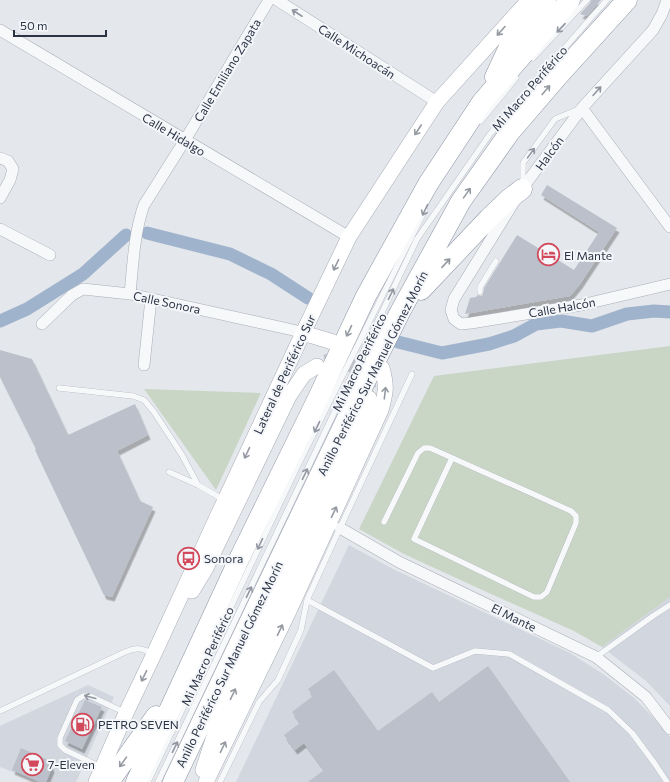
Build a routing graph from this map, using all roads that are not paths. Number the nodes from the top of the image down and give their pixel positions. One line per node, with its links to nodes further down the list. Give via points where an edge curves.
1 (269, 0): 16 (street, Calle Emiliano Zapata)
2 (277, 0): 12 (street, Calle Michoacán, one-way to 2)
3 (532, 0): 12 (street, Lateral de Periférico Sur, one-way to 12); 13 (highway)
4 (570, 0): 13 (highway)
5 (588, 0): 10 (lane, Mi Macro Periférico, one-way to 10)
6 (607, 0): 59 (lane, Mi Macro Periférico, one-way to 6, via 417,239 490,134)
7 (627, 0): 30 (highway, Anillo Periférico Sur Manuel Gómez Morín, one-way to 7, via 461,201 510,132)
8 (666, 0): 14 (street, Halcón, one-way to 8, via 653,30)
9 (0, 30): 16 (street, Calle Hidalgo)
10 (526, 65)
11 (521, 71): 15 (lane, Mi Macro Periférico)
12 (437, 102): 23 (street, Lateral de Periférico Sur, one-way to 23)
13 (482, 102): 51 (highway, one-way to 51, via 428,184 366,296)
14 (582, 108): 18 (street, Halcón, one-way to 14); 21 (street)
15 (479, 124)
16 (184, 140): 23 (street, Calle Hidalgo); 28 (street, Calle Emiliano Zapata, via 144,204 135,247)
17 (0, 158): 19 (street, via 8,161 12,169 10,180)
18 (522, 189): 30 (highway, one-way to 18, via 489,218); 31 (street, Halcón, via 454,299 451,310)
19 (0, 198)
20 (427, 205): 58 (lane, Mi Macro Periférico, one-way to 58, via 298,465)
21 (670, 227)
22 (0, 229): 24 (street)
23 (349, 237): 33 (street, Lateral de Periférico Sur, one-way to 33)
24 (50, 255)
25 (496, 262): 27 (lane, via 480,287)
26 (670, 284): 31 (street, Calle Halcón, via 581,305 479,322 461,324)
27 (480, 292)
28 (130, 294): 29 (street, Calle Sonora); 32 (street, Calle Sonora, via 83,288)
29 (150, 299): 33 (street, Calle Sonora); 35 (street)
30 (400, 312): 60 (highway, Anillo Periférico Sur Manuel Gómez Morín)
31 (454, 319)
32 (42, 324)
33 (303, 333): 34 (street); 44 (street, Lateral de Periférico Sur, one-way to 44)
34 (333, 342)
35 (144, 365)
36 (317, 366): 49 (street, via 304,374 289,396 206,568)
37 (382, 368): 62 (street, one-way to 37, via 289,611 381,410 385,393)
38 (412, 374): 46 (lane)
39 (59, 388): 43 (lane, via 133,396 144,400 182,456)
40 (369, 398): 61 (street, one-way to 40, via 218,727 359,430)
41 (452, 458): 41 (lane, via 571,511 576,516 576,523 541,598 534,597 414,539); 45 (lane, via 430,448 424,448 418,453)
42 (169, 472): 43 (lane)
43 (198, 485): 44 (lane)
44 (224, 500): 49 (street, Lateral de Periférico Sur)
45 (384, 522)
46 (340, 528): 47 (lane); 50 (street, El Mante, via 399,562)
47 (307, 600): 63 (lane, via 301,630 278,680 259,702); 64 (lane, via 433,668 475,651 509,654 608,710 632,733)
48 (670, 606): 50 (lane)
49 (157, 648): 52 (lane, via 125,652); 53 (street, Lateral de Periférico Sur, one-way to 53)
50 (596, 657): 54 (street, El Mante, via 646,697)
51 (187, 674): 55 (highway, one-way to 55); 57 (highway)
52 (0, 711)
53 (126, 713): 55 (street, Lateral de Periférico Sur); 55 (lane, one-way to 55, via 90,696 83,696 77,700 60,738 60,745 65,750)
54 (670, 729)
55 (106, 775): 56 (street, Lateral de Periférico Sur)
56 (96, 782)
57 (136, 782)
58 (148, 782)
59 (158, 782)
60 (173, 782)
61 (198, 782)
62 (206, 782)
63 (220, 782)
64 (667, 782)

